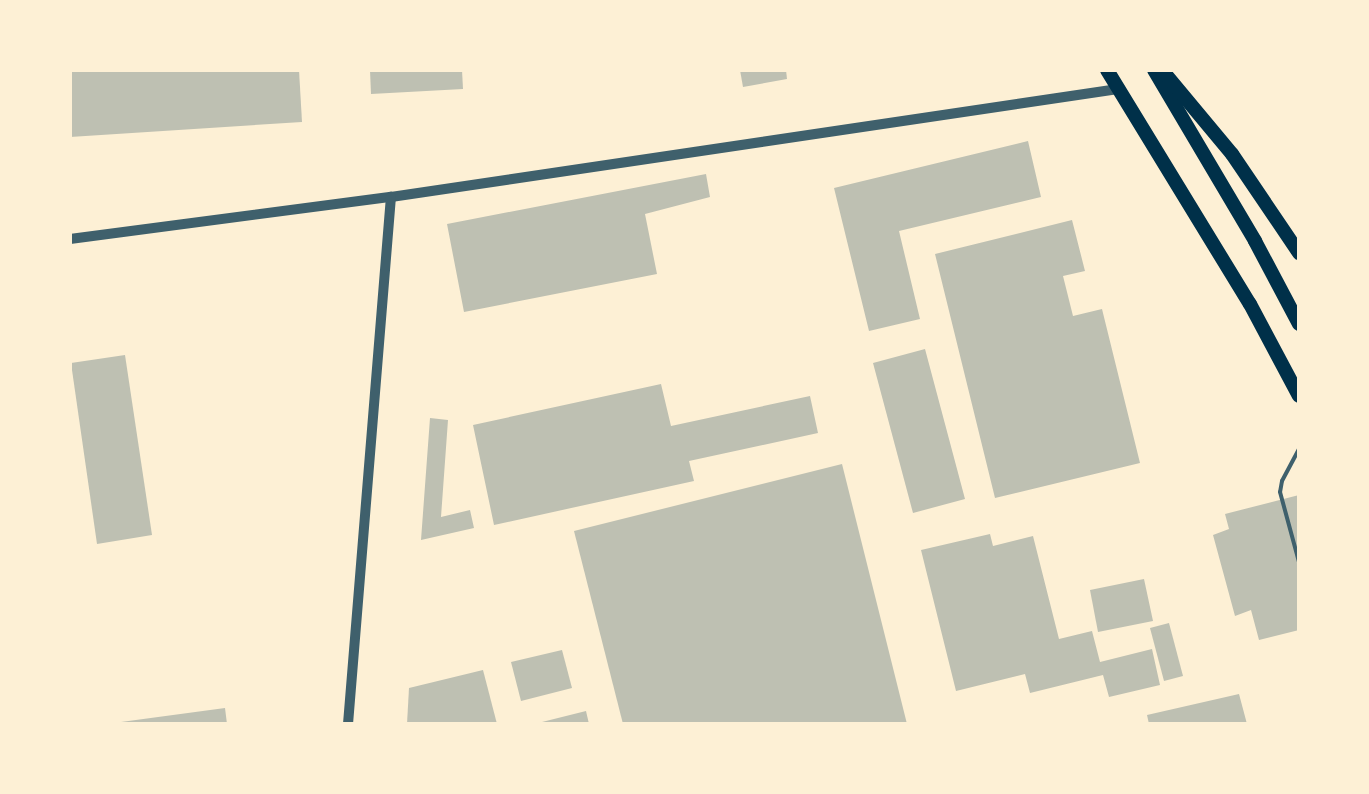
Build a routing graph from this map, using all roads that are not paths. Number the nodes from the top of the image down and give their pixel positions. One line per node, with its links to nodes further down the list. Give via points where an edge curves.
1 (1107, 70): 4 (highway)
2 (1154, 70): 8 (highway)
3 (1162, 70): 7 (highway, via 1232,154)
4 (1118, 89): 5 (street); 9 (highway, via 1250,304)
5 (391, 197): 6 (street); 12 (street)
6 (70, 239)
7 (1299, 253)
8 (1299, 324)
9 (1299, 396)
10 (1299, 449): 11 (lane, via 1280,492)
11 (1299, 562)
12 (348, 724)

